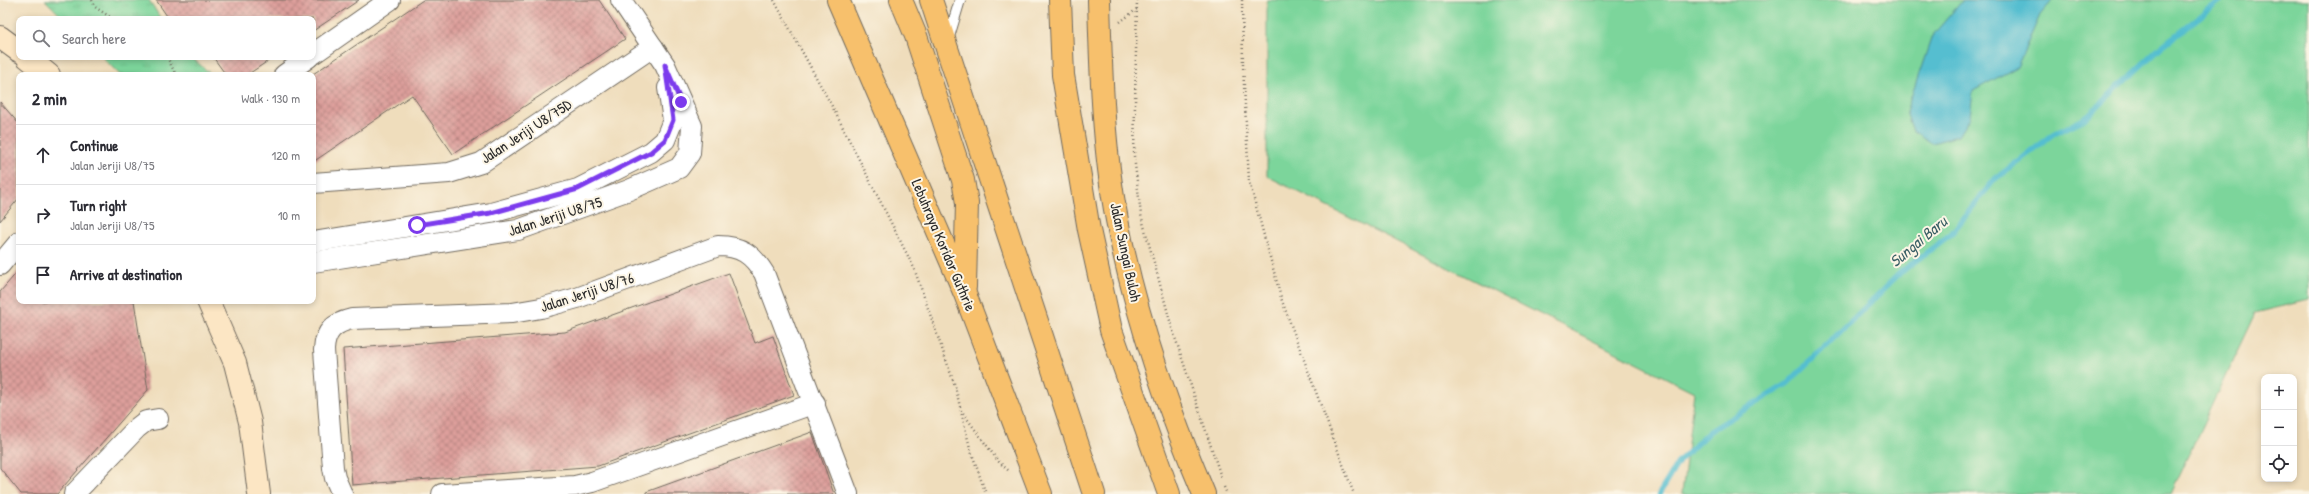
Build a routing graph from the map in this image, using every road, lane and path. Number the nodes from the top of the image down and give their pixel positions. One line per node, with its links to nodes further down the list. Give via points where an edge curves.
1 (92, 0): 13 (path, via 95,7)
2 (390, 0): 18 (street)
3 (621, 0): 15 (street, Jalan Jeriji U8/75)
4 (774, 0): 34 (path, via 834,110 914,268 955,386)
5 (838, 0): 31 (highway, Lebuhraya Koridor Guthrie)
6 (901, 0): 31 (highway, via 916,36 963,180 967,203)
7 (930, 0): 16 (highway)
8 (960, 0): 16 (lane)
9 (1060, 0): 47 (highway, Jalan Sungai Buloh, via 1063,75 1089,230 1107,314 1145,431)
10 (1099, 0): 48 (highway, Jalan Sungai Buloh, via 1106,136 1117,220 1141,321 1189,460)
11 (1137, 0): 37 (path, via 1134,156 1141,215 1172,328)
12 (1242, 0): 50 (path, via 1249,181 1282,301)
13 (108, 16)
14 (0, 37): 17 (street)
15 (653, 47): 22 (street, Jalan Jeriji U8/75); 26 (street, Jalan Jeriji U8/75D, via 480,163 449,172)
16 (946, 48): 46 (highway)
17 (16, 49)
18 (316, 52)
19 (31, 60): 23 (street)
20 (168, 60): 24 (path)
21 (305, 60): 25 (street)
22 (665, 65): 27 (street, Jalan Jeriji U8/75, via 673,120 665,140 651,152 578,189 491,213); 29 (street, Jalan Jeriji U8/75, via 692,126 690,153 679,168 629,190 518,230)
23 (45, 72)
24 (174, 72)
25 (288, 72)
26 (316, 183)
27 (316, 242)
28 (16, 246): 30 (street)
29 (316, 262)
30 (0, 265)
31 (965, 294): 45 (highway, Lebuhraya Koridor Guthrie)
32 (209, 304): 40 (street, via 235,363 250,422)
33 (814, 403): 41 (street, Jalan Jeriji U8/76, via 764,273 757,262 742,249 718,246 572,300 541,308 512,313 352,319 335,324 326,336 324,350 333,468); 42 (street, via 592,482 575,486); 43 (street, Jalan Jeriji U8/76)
34 (961, 412): 36 (path, via 998,461); 44 (path)
35 (158, 419): 39 (street, via 146,421 137,428)
36 (1013, 475)
37 (1221, 478)
38 (1223, 485): 49 (path)
39 (74, 494)
40 (259, 494)
41 (342, 494)
42 (442, 494)
43 (848, 494)
44 (986, 494)
45 (1041, 494)
46 (1094, 494)
47 (1169, 494)
48 (1204, 494)
49 (1227, 494)
50 (1354, 494)

